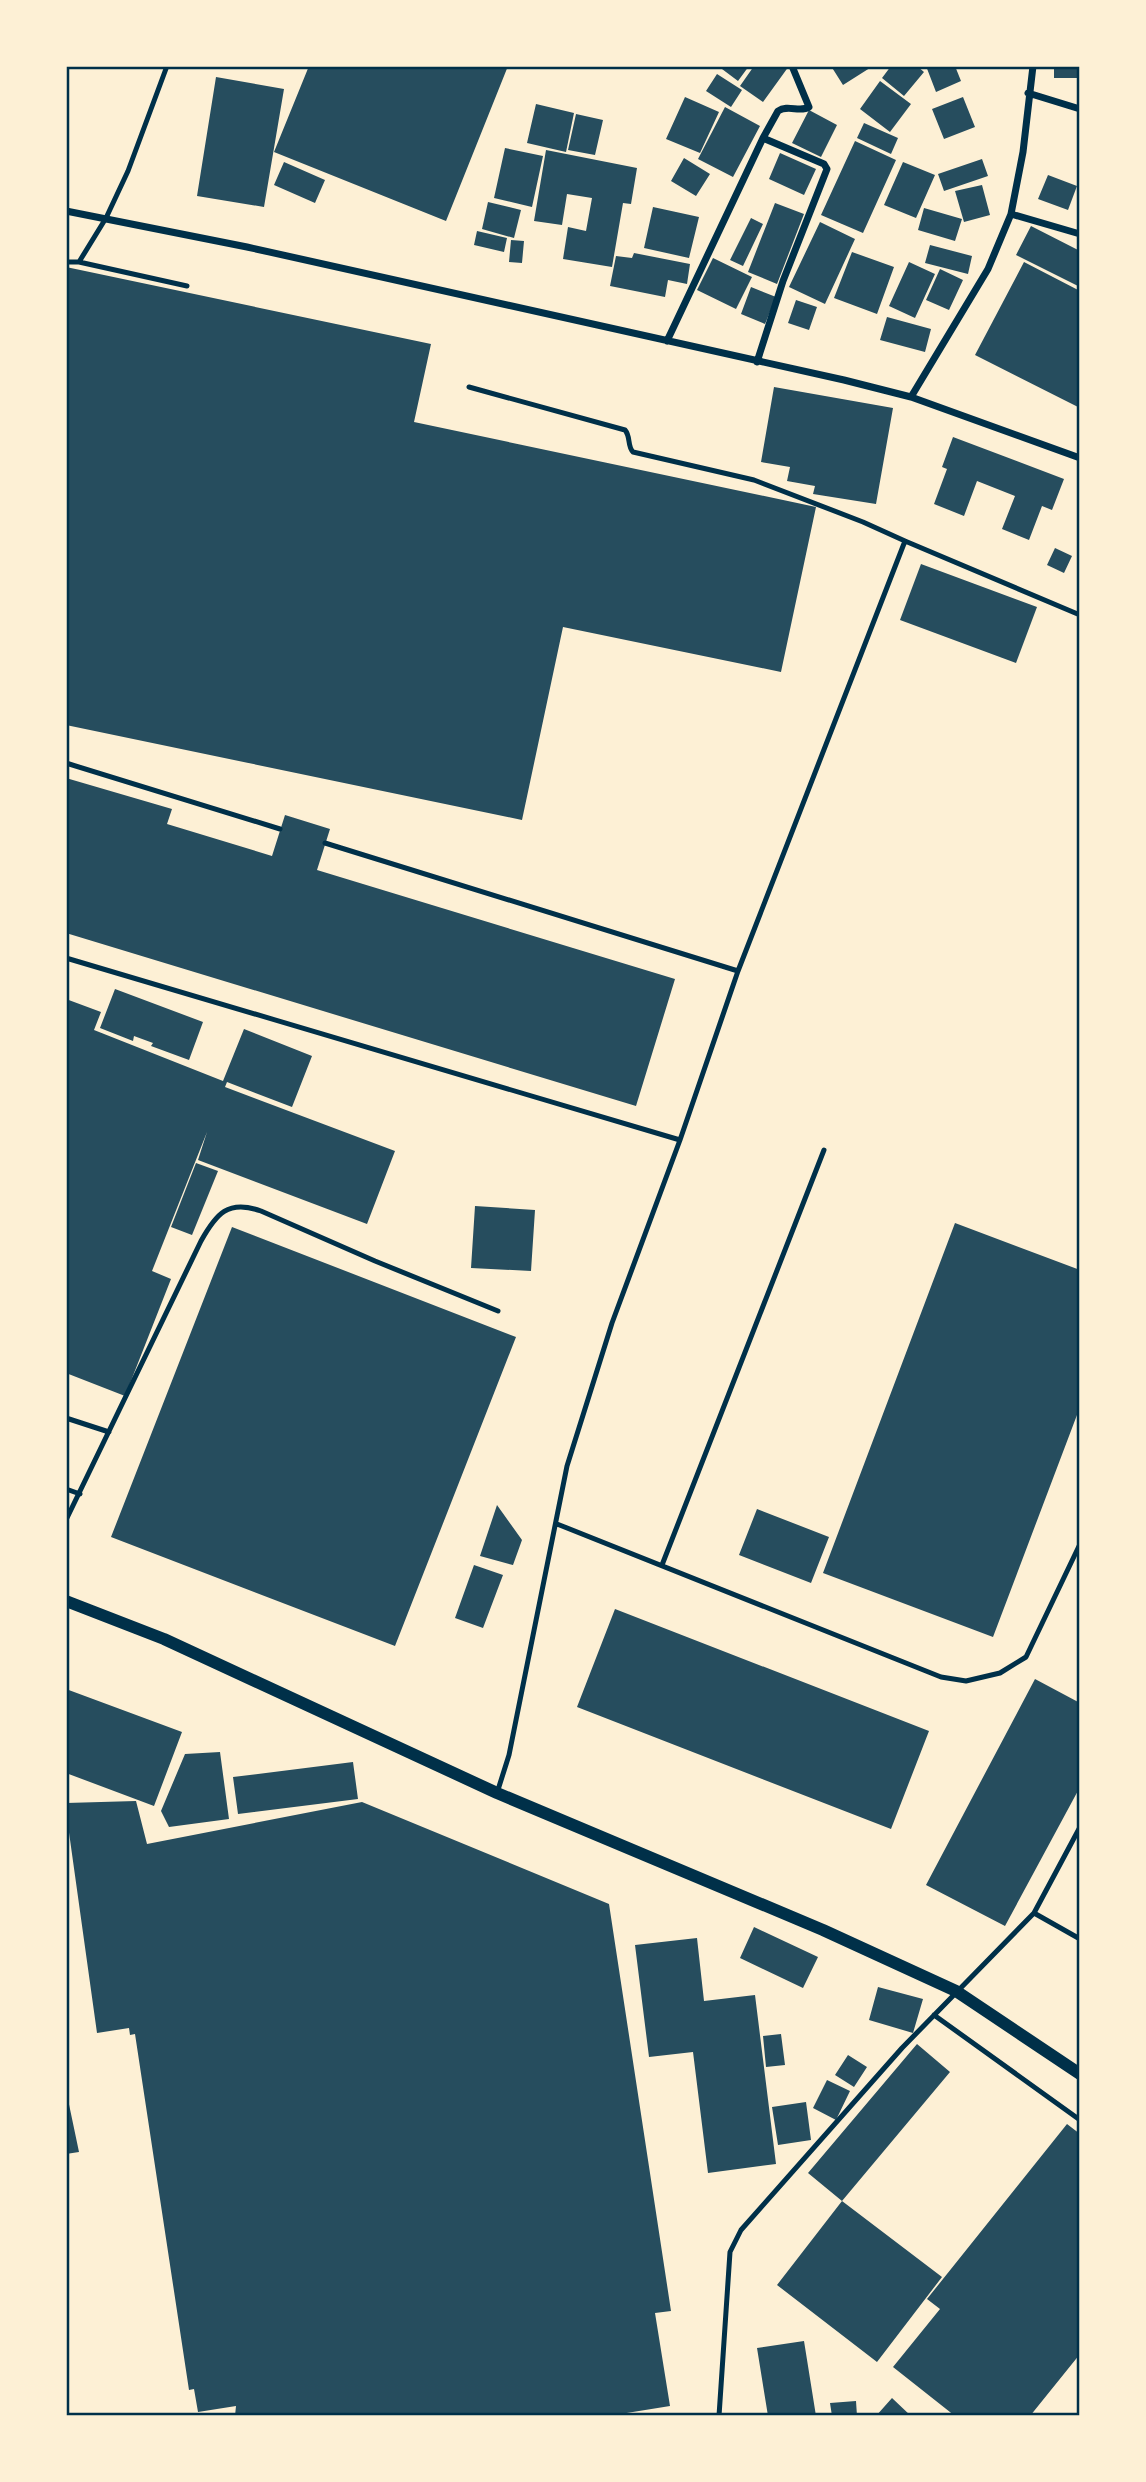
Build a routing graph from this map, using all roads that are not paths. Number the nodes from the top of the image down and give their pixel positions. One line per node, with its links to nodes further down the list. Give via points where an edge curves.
1 (167, 66): 9 (lane)
2 (792, 66): 6 (street, via 809,107 782,108)
3 (1033, 66): 4 (street)
4 (1028, 93): 5 (street); 8 (street)
5 (1080, 109)
6 (763, 138): 14 (street); 15 (street, via 827,169)
7 (66, 211): 9 (street)
8 (1012, 214): 10 (street); 17 (street, via 988,269)
9 (106, 218): 12 (lane); 14 (street)
10 (1080, 234)
11 (66, 262): 12 (lane)
12 (79, 262): 13 (lane)
13 (187, 286)
14 (667, 341): 15 (street)
15 (757, 362): 17 (street)
16 (469, 387): 19 (lane, via 625,430 634,452 754,480)
17 (911, 397): 18 (street)
18 (1080, 458)
19 (905, 541): 20 (lane); 25 (lane)
20 (1080, 615)
21 (66, 763): 22 (lane)
22 (280, 829)
23 (325, 843): 25 (lane)
24 (66, 958): 26 (lane)
25 (738, 971): 26 (lane)
26 (680, 1140): 34 (lane, via 612,1323 567,1466)
27 (824, 1150): 36 (lane)
28 (498, 1311): 30 (lane, via 261,1211 231,1207 213,1219 201,1241)
29 (66, 1418): 30 (lane)
30 (109, 1432): 32 (lane)
31 (66, 1489): 32 (lane)
32 (80, 1494): 33 (lane)
33 (66, 1521)
34 (557, 1524): 36 (lane); 38 (lane)
35 (1080, 1544): 36 (lane, via 1026,1657 1000,1673 966,1681 941,1677)
36 (662, 1565)
37 (66, 1601): 38 (street, via 164,1639)
38 (497, 1793): 42 (street, via 823,1930)
39 (1080, 1827): 40 (lane)
40 (1034, 1913): 41 (lane); 42 (lane)
41 (1080, 1939)
42 (956, 1992): 43 (lane); 44 (street)
43 (934, 2015): 45 (lane); 46 (lane, via 741,2231 730,2252)
44 (1080, 2074)
45 (1080, 2120)
46 (719, 2416)

